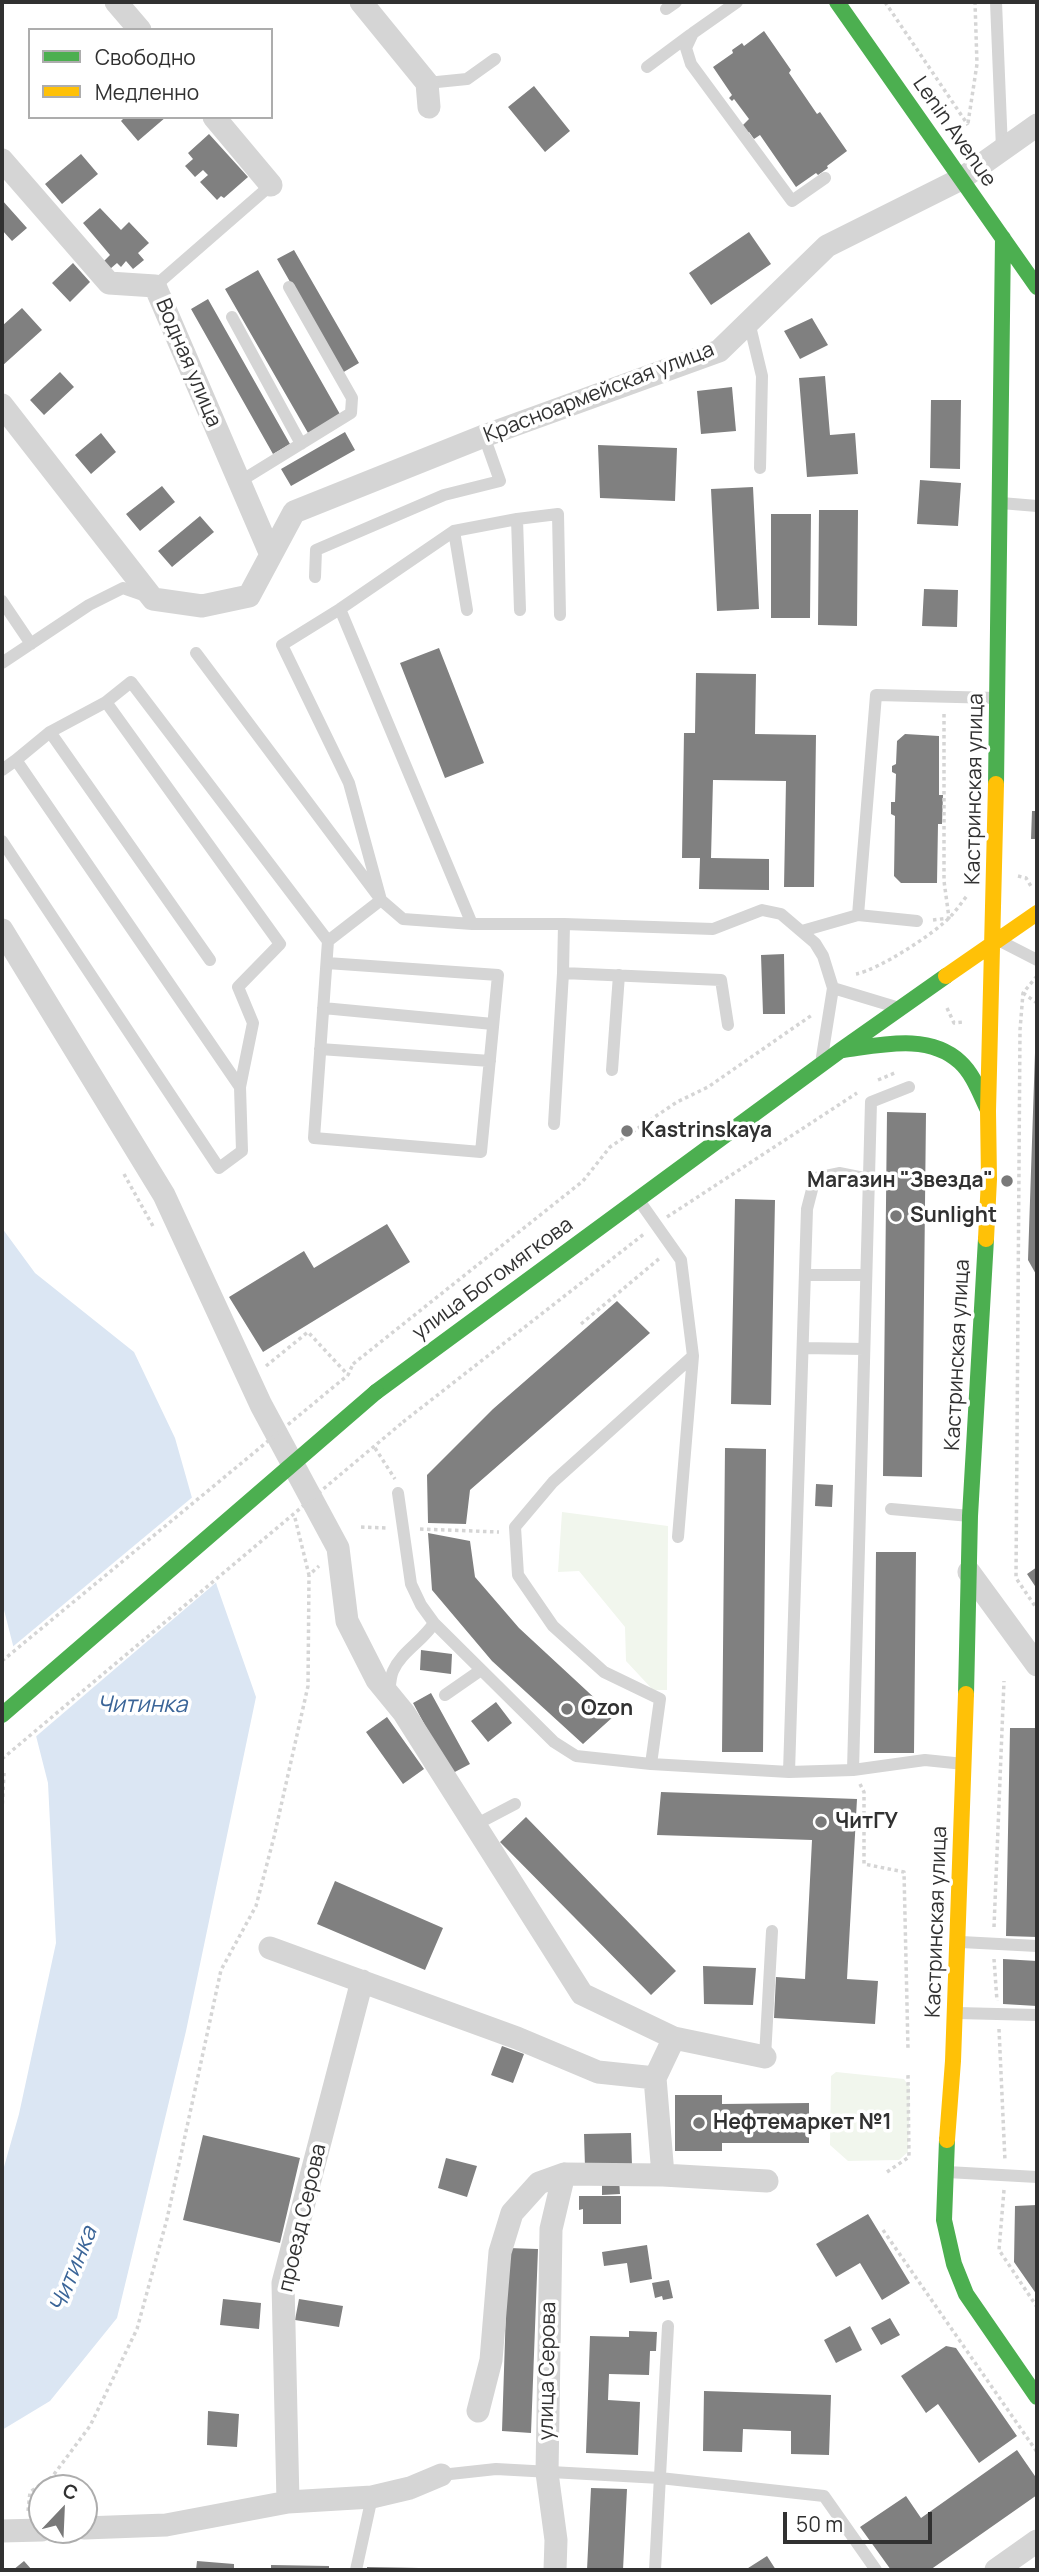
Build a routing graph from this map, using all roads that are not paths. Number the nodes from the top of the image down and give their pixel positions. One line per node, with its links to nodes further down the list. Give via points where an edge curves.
1 (116, 2): 6 (street)
2 (361, 2): 10 (street)
3 (737, 2): 7 (lane)
4 (837, 2): 17 (main road, Lenin Avenue)
5 (996, 2): 14 (lane)
6 (138, 28)
7 (693, 33): 9 (lane); 16 (lane, via 686,48 691,64 792,201)
8 (495, 60): 10 (lane, via 467,79)
9 (647, 68)
10 (427, 83): 11 (street)
11 (429, 107)
12 (216, 119): 18 (street)
13 (1037, 125): 14 (street, Красноармейская улица)
14 (1002, 149): 17 (street, Красноармейская улица)
15 (2, 160): 20 (street, Водная улица, via 109,283)
16 (825, 178)
17 (961, 179): 19 (main road, Lenin Avenue); 24 (street, Красноармейская улица, via 827,246)
18 (271, 185): 20 (lane)
19 (1003, 238): 22 (main road, Lenin Avenue); 30 (main road, Кастринская улица)
20 (155, 286): 29 (street, Водная улица)
21 (289, 287): 27 (lane, via 352,398 351,413)
22 (1037, 287)
23 (232, 317): 27 (lane)
24 (749, 322): 26 (street, Красноармейская улица, via 719,351); 28 (lane, via 762,376)
25 (2, 405): 36 (street)
26 (484, 436): 34 (street, Красноармейская улица, via 294,512); 35 (lane, via 500,481 444,495 316,550)
27 (301, 444): 29 (lane)
28 (760, 468)
29 (239, 482): 34 (street, Водная улица)
30 (1000, 503): 31 (lane); 45 (main road, Кастринская улица)
31 (1037, 506)
32 (517, 519): 33 (lane); 40 (lane); 41 (lane, via 558,514)
33 (454, 531): 38 (lane); 39 (lane)
34 (271, 555): 36 (street, Красноармейская улица, via 249,596 202,606)
35 (315, 577)
36 (153, 599): 42 (lane, via 123,588)
37 (2, 601): 42 (lane)
38 (340, 609): 51 (lane, via 282,645 349,783); 55 (lane)
39 (467, 610)
40 (520, 610)
41 (560, 615)
42 (31, 644): 44 (lane)
43 (196, 653): 51 (lane)
44 (2, 663)
45 (998, 698): 53 (lane, via 876,695); 60 (main road, Кастринская улица)
46 (106, 702): 47 (lane); 59 (lane, via 131,682); 76 (lane, via 279,944 238,987 253,1023)
47 (50, 732): 48 (lane); 61 (lane)
48 (16, 760): 49 (lane); 76 (lane)
49 (2, 770)
50 (2, 841): 76 (lane, via 219,1168 242,1151)
51 (382, 900): 55 (lane, via 403,919); 59 (lane)
52 (1037, 913): 60 (main road, улица Богомягкова)
53 (858, 915): 54 (lane); 58 (lane)
54 (917, 921)
55 (472, 924): 56 (lane)
56 (564, 924): 58 (lane, via 712,929 762,910 781,914); 64 (lane)
57 (2, 930): 95 (street, via 164,1195 250,1380 338,1548 347,1621)
58 (803, 931): 66 (lane, via 823,956)
59 (328, 942): 63 (lane)
60 (995, 942): 62 (lane); 68 (main road, улица Богомягкова); 78 (main road, Кастринская улица)
61 (210, 960)
62 (1037, 960)
63 (327, 963): 67 (lane); 69 (lane, via 498,975)
64 (564, 973): 65 (lane); 79 (lane)
65 (619, 975): 70 (lane, via 721,980); 75 (lane)
66 (833, 988): 68 (lane); 74 (lane)
67 (323, 1008): 69 (lane); 71 (lane)
68 (901, 1008): 72 (main road, улица Богомягкова)
69 (493, 1024): 73 (lane)
70 (728, 1024)
71 (320, 1049): 73 (lane); 73 (lane, via 314,1138 481,1152)
72 (841, 1050): 74 (main road, улица Богомягкова); 78 (main road, via 918,1043 944,1051 971,1076)
73 (490, 1061)
74 (821, 1065): 81 (main road, улица Богомягкова)
75 (612, 1070)
76 (240, 1087)
77 (909, 1087): 80 (lane, via 871,1102)
78 (988, 1111): 89 (main road, Кастринская улица, via 989,1179)
79 (554, 1124)
80 (869, 1179): 82 (lane, via 839,1173 815,1178 807,1209); 83 (lane)
81 (638, 1199): 86 (lane, via 681,1260); 97 (main road, улица Богомягкова, bridge, via 376,1392)
82 (805, 1275): 83 (lane); 84 (lane)
83 (866, 1275): 85 (lane)
84 (803, 1349): 85 (lane); 101 (lane)
85 (864, 1349): 100 (lane)
86 (693, 1356): 90 (lane); 98 (lane, via 554,1482 515,1527 518,1575 553,1626 604,1672 660,1699)
87 (400, 1491): 92 (lane, via 411,1584)
88 (891, 1509): 89 (lane)
89 (970, 1516): 91 (main road, Кастринская улица)
90 (678, 1537)
91 (969, 1572): 93 (street); 99 (main road, Кастринская улица)
92 (434, 1623): 94 (lane); 95 (lane, via 392,1672)
93 (1037, 1665)
94 (481, 1670): 96 (lane); 98 (lane, via 554,1742 576,1756)
95 (388, 1694): 103 (street)
96 (445, 1695)
97 (2, 1715)
98 (650, 1764): 101 (lane)
99 (965, 1764): 100 (lane, via 925,1760); 105 (main road, Кастринская улица)
100 (853, 1770): 101 (lane)
101 (789, 1772)
102 (516, 1804): 103 (lane)
103 (475, 1825): 111 (street, via 582,1994)
104 (772, 1931): 112 (lane)
105 (957, 1941): 106 (lane); 109 (main road, Кастринская улица)
106 (1037, 1946)
107 (270, 1948): 108 (street)
108 (362, 1981): 113 (street, via 598,2072); 126 (street, проезд Серова, via 284,2283)
109 (955, 2013): 110 (lane); 114 (main road, Кастринская улица)
110 (1037, 2015)
111 (674, 2038): 112 (street); 113 (street)
112 (765, 2057)
113 (655, 2078): 116 (street)
114 (945, 2172): 117 (lane); 120 (main road, Кастринская улица, via 944,2220 966,2294)
115 (564, 2174): 116 (street); 121 (street, via 539,2183 512,2213 500,2252 491,2360); 122 (street, улица Серова, via 551,2230)
116 (663, 2175): 118 (street)
117 (1037, 2177)
118 (767, 2181)
119 (668, 2326): 124 (lane)
120 (1037, 2397)
121 (478, 2411)
122 (547, 2473): 123 (lane, via 496,2469); 124 (lane); 132 (street, улица Серова)
123 (441, 2475): 125 (street)
124 (660, 2478): 133 (lane); 134 (lane, via 824,2496)
125 (372, 2497): 126 (street); 131 (lane)
126 (288, 2502): 127 (street, via 166,2525)
127 (98, 2527)
128 (28, 2530): 129 (street)
129 (2, 2531)
130 (1037, 2542): 135 (street)
131 (356, 2570)
132 (555, 2570)
133 (654, 2570)
134 (876, 2570)
135 (996, 2570)

